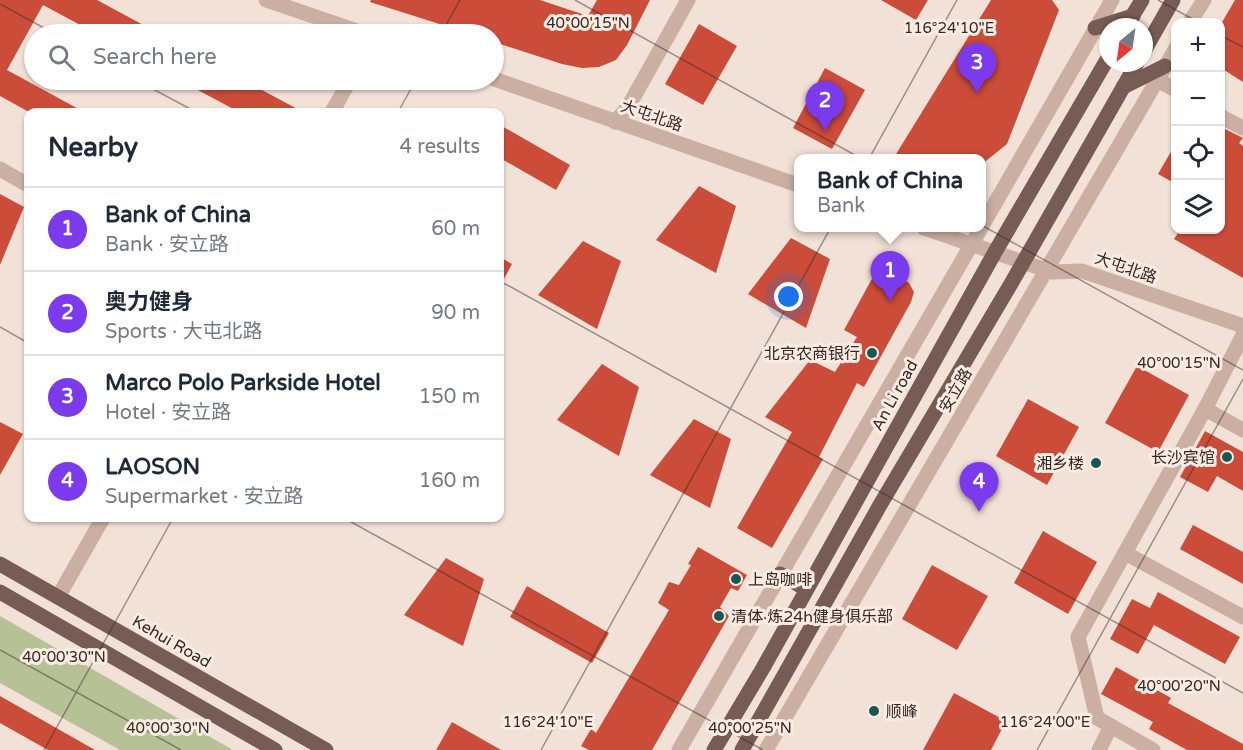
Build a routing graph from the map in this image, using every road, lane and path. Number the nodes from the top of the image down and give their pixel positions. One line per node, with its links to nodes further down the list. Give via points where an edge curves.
1 (266, 0): 10 (street)
2 (677, 0): 25 (street, via 620,104)
3 (688, 0): 25 (street, via 628,107)
4 (1142, 0): 8 (main road)
5 (1173, 0): 13 (main road)
6 (1204, 0): 9 (street)
7 (1106, 2): 12 (street)
8 (1131, 18)
9 (1193, 18)
10 (337, 24)
11 (1099, 27): 12 (main road)
12 (1095, 28): 30 (street)
13 (1153, 35)
14 (1171, 56): 15 (street, 安立路)
15 (1165, 66): 18 (street, 安立路); 20 (main road)
16 (1100, 72): 34 (main road, An Li road)
17 (1132, 72): 20 (main road)
18 (1156, 80): 21 (street); 36 (street, 安立路)
19 (504, 83): 25 (street, 大屯北路)
20 (1124, 87): 35 (main road)
21 (1171, 88)
22 (344, 90): 23 (street)
23 (334, 108)
24 (1225, 118): 26 (street)
25 (615, 122): 29 (street, 大屯北路)
26 (1243, 128)
27 (0, 169): 28 (street)
28 (24, 183)
29 (794, 183)
30 (986, 218)
31 (936, 232): 33 (street)
32 (978, 232): 33 (street)
33 (971, 244): 34 (street, 大屯北路); 44 (street)
34 (995, 252): 35 (street, 大屯北路); 45 (main road, An Li road)
35 (1024, 262): 36 (street, 大屯北路); 54 (main road, via 880,505)
36 (1046, 269): 37 (street, 大屯北路, via 1082,271); 55 (street, 安立路)
37 (1243, 326)
38 (1243, 335): 39 (street)
39 (1205, 410): 40 (street); 42 (street)
40 (1243, 430)
41 (101, 522): 47 (street)
42 (1125, 553): 48 (street); 49 (street, via 1078,637 1097,718)
43 (0, 564): 47 (main road, Kehui Road)
44 (780, 574): 45 (main road); 52 (street)
45 (806, 589): 53 (main road, An Li road)
46 (0, 592): 50 (main road)
47 (58, 597): 51 (main road, Kehui Road)
48 (1243, 617)
49 (1111, 726): 56 (street); 57 (street)
50 (275, 750)
51 (326, 750)
52 (679, 750)
53 (714, 750)
54 (742, 750)
55 (766, 750)
56 (1098, 750)
57 (1153, 750)

